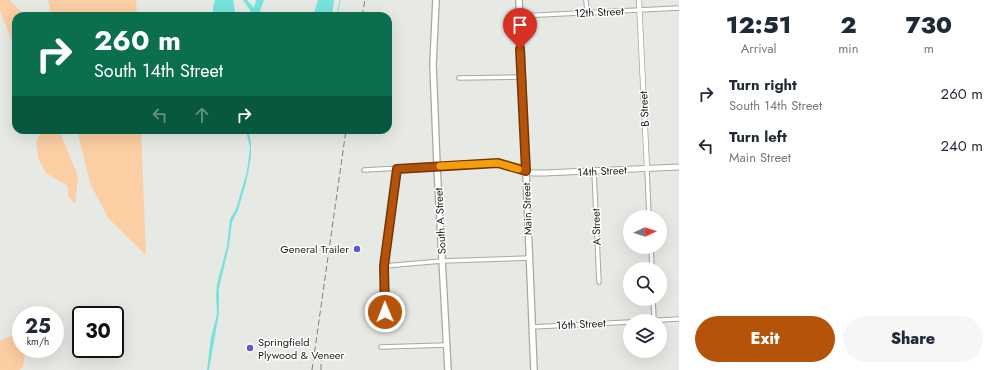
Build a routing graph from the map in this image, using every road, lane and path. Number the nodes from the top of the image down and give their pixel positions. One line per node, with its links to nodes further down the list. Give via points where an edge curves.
1 (436, 0): 11 (main road, South A Street, via 433,64)
2 (519, 0): 8 (main road, Main Street)
3 (586, 0): 7 (street)
4 (638, 0): 6 (street, B Street)
5 (679, 8): 6 (street, 12th Street)
6 (639, 10): 7 (street, 12th Street); 14 (street, B Street)
7 (586, 13): 8 (street, 12th Street)
8 (519, 16): 9 (main road, Main Street)
9 (522, 77): 10 (street); 16 (main road, Main Street)
10 (459, 78)
11 (437, 166): 13 (street); 16 (main road, 14th Street, via 498,163); 20 (main road, South A Street)
12 (679, 167): 14 (main road, 14th Street)
13 (397, 169): 15 (street); 21 (street)
14 (647, 169): 17 (main road, 14th Street); 18 (street, B Street)
15 (364, 170)
16 (526, 171): 17 (main road, 14th Street, via 544,174); 19 (main road, Main Street)
17 (594, 171): 22 (street, A Street)
18 (649, 210)
19 (529, 258): 20 (street); 27 (main road, Main Street)
20 (442, 261): 21 (street); 28 (main road, South A Street)
21 (384, 266): 23 (street)
22 (599, 282)
23 (385, 312)
24 (667, 319): 25 (street)
25 (679, 319)
26 (623, 322): 27 (street, 16th Street)
27 (532, 327): 31 (main road, Main Street)
28 (447, 346): 29 (street); 30 (main road, South A Street)
29 (381, 347)
30 (448, 370)
31 (534, 370)

